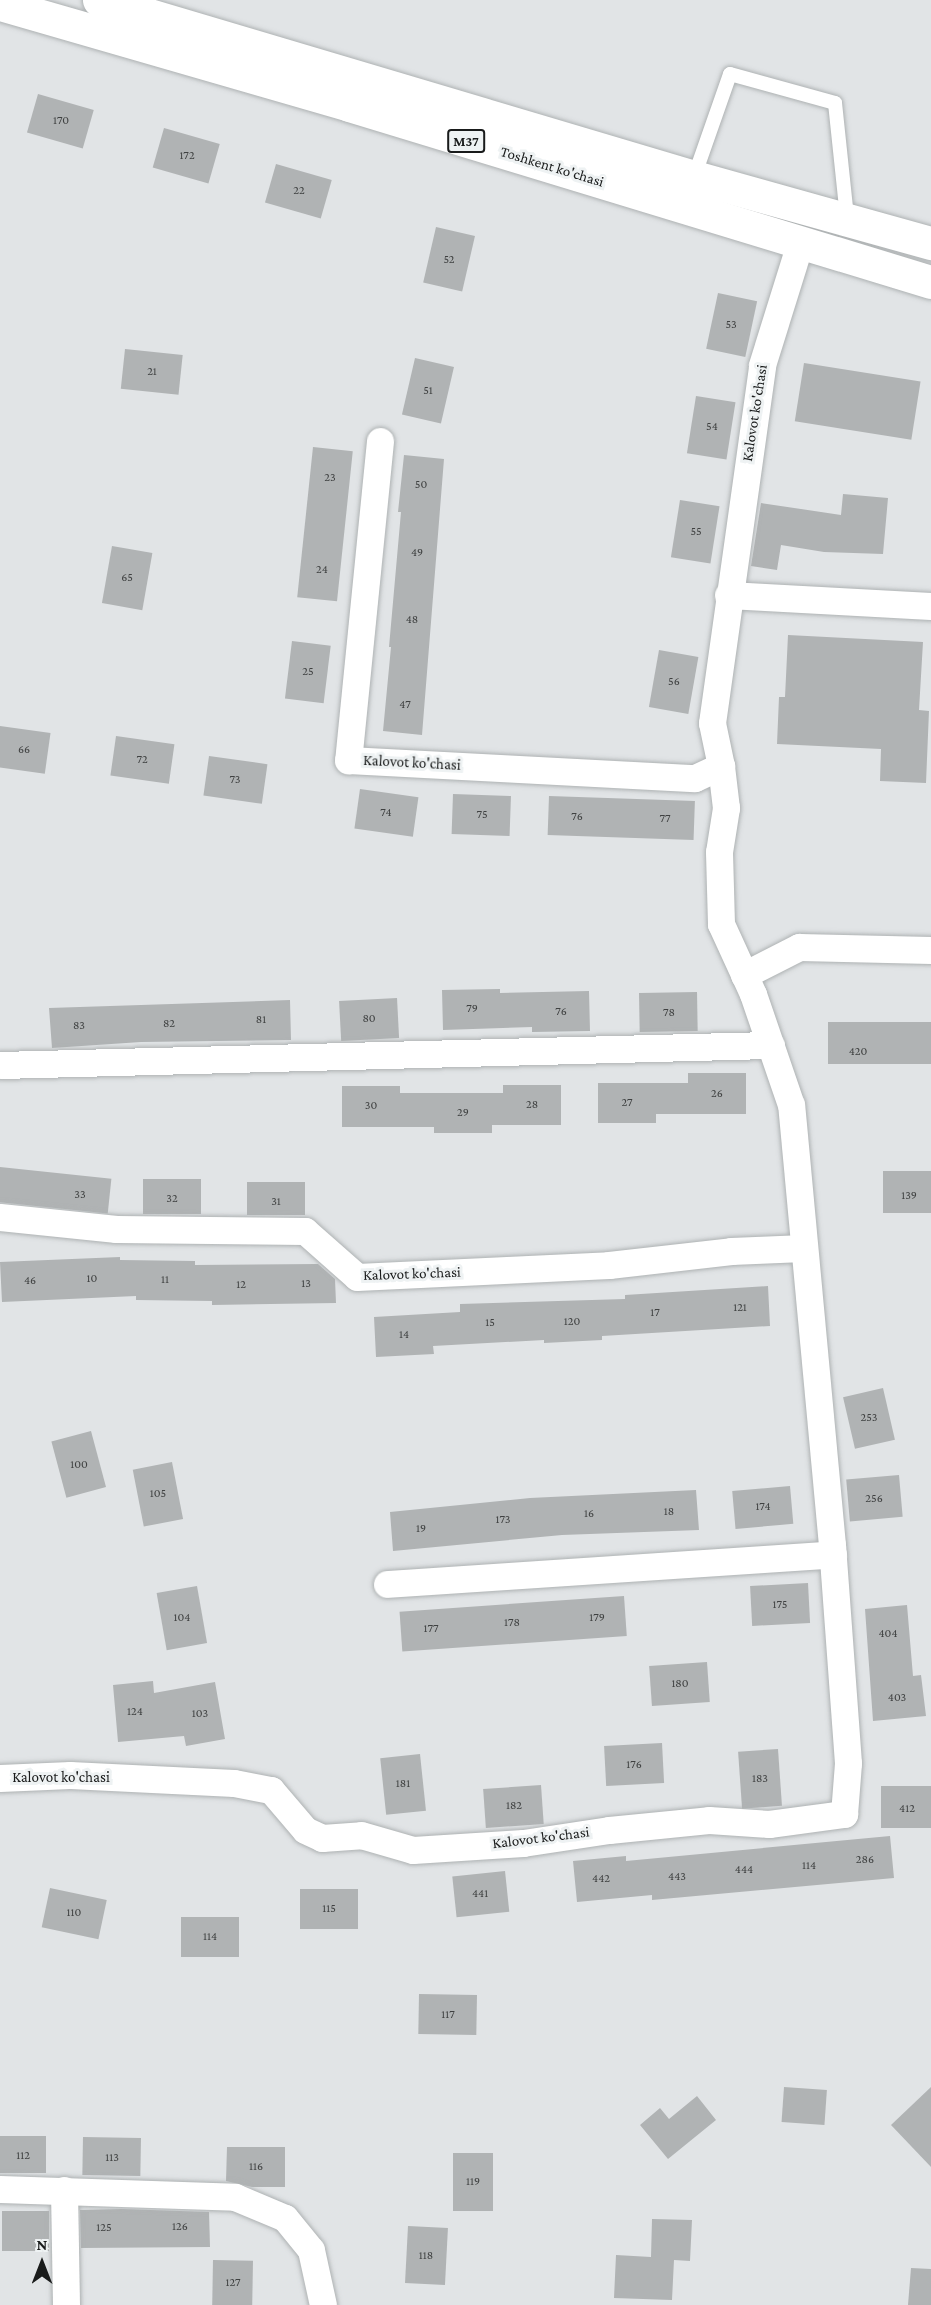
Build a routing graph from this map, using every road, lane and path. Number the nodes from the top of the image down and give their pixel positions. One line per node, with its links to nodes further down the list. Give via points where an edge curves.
1 (99, 0): 3 (highway, Toshkent ko'chasi / M37)
2 (0, 4): 5 (highway, Toshkent ko'chasi / M37, via 349,105)
3 (694, 177): 4 (highway, Toshkent ko'chasi / M37); 4 (lane, via 730,74 835,103)
4 (847, 217): 6 (highway, Toshkent ko'chasi / M37)
5 (800, 243): 7 (highway, Toshkent ko'chasi / M37); 9 (street, Kalovot ko'chasi, via 762,365)
6 (931, 243)
7 (931, 282)
8 (380, 441): 11 (street, Kalovot ko'chasi, via 348,760 695,778)
9 (728, 595): 10 (street); 11 (street, Kalovot ko'chasi, via 712,723)
10 (931, 606)
11 (721, 766): 13 (street, Kalovot ko'chasi, via 726,808 719,852 721,924)
12 (931, 950): 13 (street, via 799,947)
13 (744, 975): 14 (street, Kalovot ko'chasi)
14 (771, 1045): 15 (street); 17 (street, Kalovot ko'chasi, via 791,1105)
15 (0, 1065)
16 (0, 1217): 17 (street, Kalovot ko'chasi, via 116,1229 305,1231 357,1277 609,1265 730,1251)
17 (804, 1248): 18 (street, Kalovot ko'chasi)
18 (833, 1554): 19 (street); 20 (street, Kalovot ko'chasi, via 848,1763 844,1814 769,1824 710,1820 523,1843 413,1850 361,1835 322,1838 305,1830 271,1790 234,1783 70,1775)
19 (387, 1584)
20 (0, 1778)
21 (0, 2189): 22 (street)
22 (64, 2190): 23 (street); 24 (street, via 235,2197 285,2218 310,2250)
23 (66, 2305)
24 (323, 2305)

